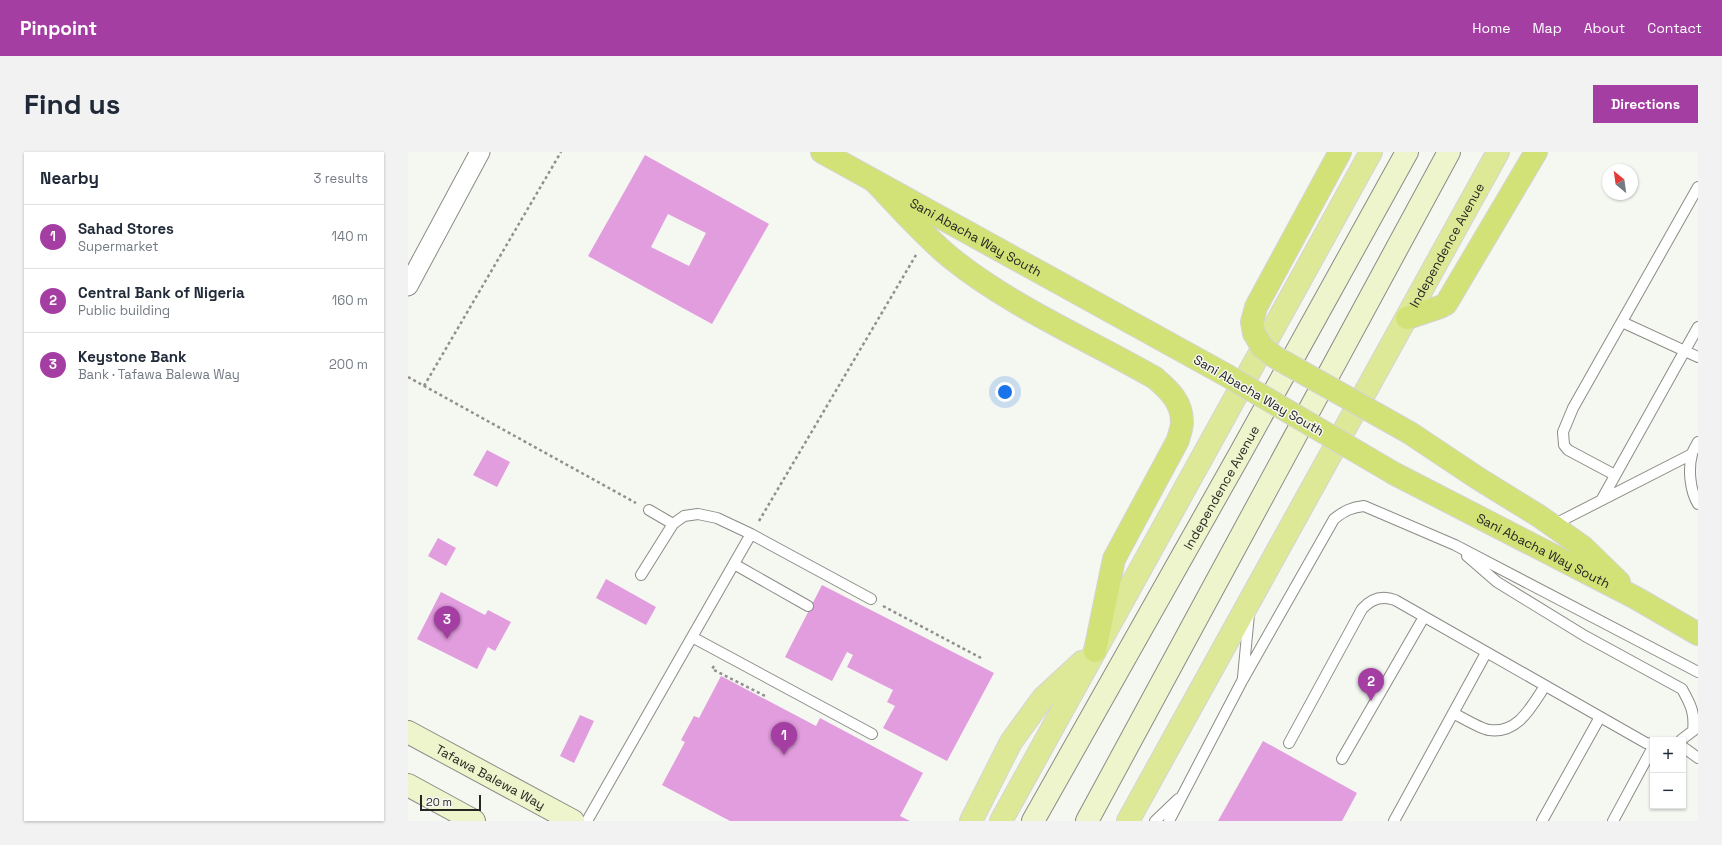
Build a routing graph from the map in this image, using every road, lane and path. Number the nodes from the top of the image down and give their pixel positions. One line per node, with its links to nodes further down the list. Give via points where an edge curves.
1 (480, 152): 14 (street)
2 (561, 152): 21 (path)
3 (822, 152): 10 (highway, Sani Abacha Way South)
4 (1340, 152): 29 (highway, bridge, via 1256,307 1252,322 1254,333 1262,347 1275,357 1410,433)
5 (1371, 152): 41 (main road)
6 (1407, 152): 66 (main road, Independence Avenue)
7 (1449, 152): 67 (main road)
8 (1498, 152): 15 (main road, Independence Avenue)
9 (1536, 152): 15 (highway, via 1446,304)
10 (874, 181): 13 (highway); 34 (highway, Sani Abacha Way South, bridge, via 1226,375 1395,474)
11 (1698, 187): 12 (lane)
12 (1694, 204): 16 (lane)
13 (926, 237): 30 (path); 41 (highway, via 989,286 1155,378 1178,402 1182,423 1178,440 1114,559)
14 (408, 286)
15 (1407, 318): 36 (main road, Independence Avenue)
16 (1622, 322): 18 (lane); 24 (lane, via 1573,408 1563,432 1564,445 1568,450)
17 (1698, 327): 18 (lane)
18 (1684, 351): 19 (lane); 24 (lane)
19 (1698, 357)
20 (408, 377): 21 (path)
21 (424, 386): 27 (path)
22 (1698, 442): 23 (lane)
23 (1692, 454): 25 (lane); 26 (lane, via 1690,483)
24 (1615, 475): 25 (lane)
25 (1602, 499): 29 (lane)
26 (1698, 504)
27 (649, 510): 28 (lane)
28 (673, 524): 30 (lane, via 684,516 698,514 717,518); 33 (lane)
29 (1552, 525): 34 (highway, via 1583,547)
30 (751, 534): 32 (lane); 35 (lane)
31 (1455, 545): 44 (lane); 45 (lane, via 1364,506 1342,512 1334,520); 49 (lane, via 1497,582 1682,690 1695,718)
32 (734, 564): 37 (lane); 40 (lane)
33 (641, 575)
34 (1636, 598): 39 (highway, Sani Abacha Way South)
35 (871, 599): 43 (path)
36 (1251, 599): 45 (lane); 68 (main road, Independence Avenue)
37 (808, 606)
38 (1424, 617): 42 (lane); 53 (lane, via 1389,598 1380,598 1367,604); 58 (lane)
39 (1698, 634)
40 (692, 637): 51 (lane); 63 (lane)
41 (1095, 651): 64 (main road, via 1038,704 1011,742); 65 (main road)
42 (1486, 653): 46 (lane); 47 (lane)
43 (981, 658)
44 (1698, 672)
45 (1242, 681): 60 (lane)
46 (1545, 686): 47 (lane, via 1525,717 1509,729 1488,730); 48 (lane)
47 (1453, 713): 71 (lane)
48 (1600, 717): 54 (lane); 72 (lane)
49 (1695, 729): 52 (lane)
50 (408, 732): 62 (main road, Tafawa Balewa Way)
51 (872, 734)
52 (1685, 737)
53 (1289, 743)
54 (1650, 744)
55 (1686, 749): 57 (lane)
56 (1650, 753): 73 (lane)
57 (1698, 758)
58 (1342, 760)
59 (408, 785): 61 (main road)
60 (1184, 792): 69 (lane); 70 (lane)
61 (474, 821)
62 (573, 821)
63 (587, 821)
64 (971, 821)
65 (1001, 821)
66 (1033, 821)
67 (1087, 821)
68 (1128, 821)
69 (1155, 821)
70 (1169, 821)
71 (1394, 821)
72 (1542, 821)
73 (1613, 821)

